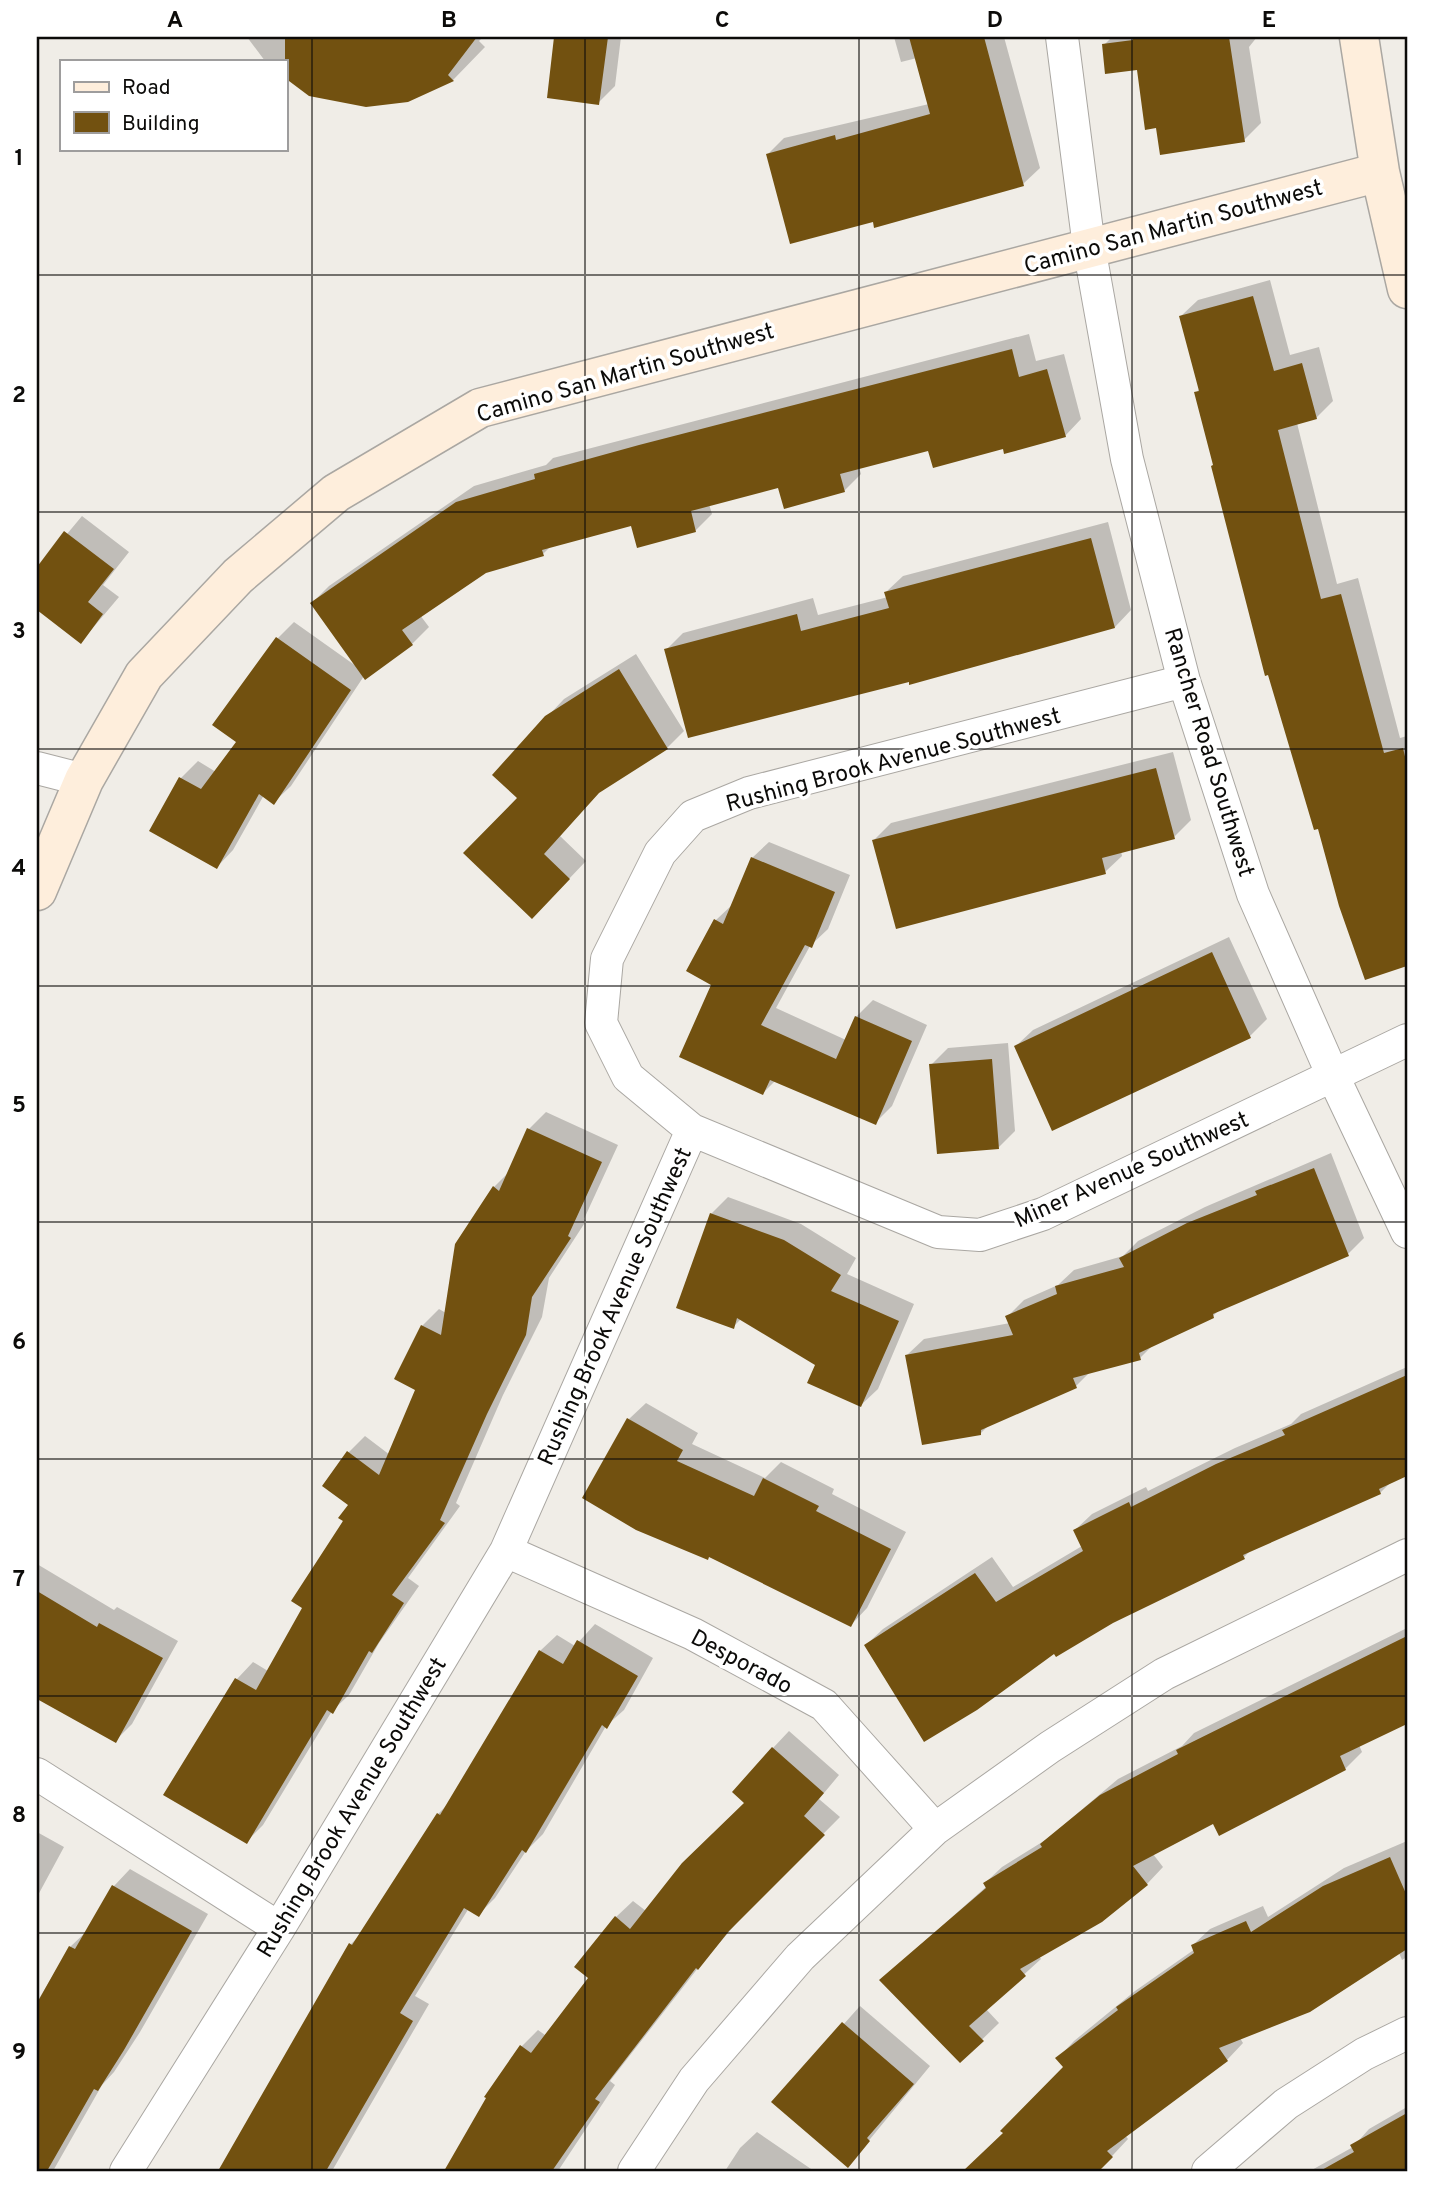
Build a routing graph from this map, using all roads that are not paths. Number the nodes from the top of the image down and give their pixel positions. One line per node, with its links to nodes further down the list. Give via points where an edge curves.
1 (1062, 37): 4 (street, Rancher Road Southwest)
2 (1359, 37): 3 (street)
3 (1380, 172): 4 (street, Camino San Martin Southwest); 5 (street)
4 (1089, 247): 6 (street, Rancher Road Southwest, via 1128,459); 8 (street, Camino San Martin Southwest, via 480,408 336,493 238,576 144,675)
5 (1407, 289)
6 (1184, 681): 11 (street, Rancher Road Southwest, via 1253,894); 12 (street, Rushing Brook Avenue Southwest, via 749,793 693,816 660,853 607,959 601,1023 628,1077)
7 (37, 768): 8 (street)
8 (84, 780): 9 (street, Camino San Martin Southwest)
9 (37, 891)
10 (1407, 1040): 11 (street, Miner Avenue Southwest)
11 (1333, 1076): 12 (street, Miner Avenue Southwest, via 1044,1214 980,1235 938,1232); 13 (street, Rancher Road Southwest)
12 (692, 1130): 14 (street, Rushing Brook Avenue Southwest)
13 (1407, 1232)
14 (506, 1551): 17 (street, Desporado, via 693,1633 824,1705); 18 (street, Rushing Brook Avenue Southwest)
15 (1407, 1555): 17 (street, via 1164,1674)
16 (37, 1774): 18 (street)
17 (935, 1829): 21 (street, via 800,1957 694,2080)
18 (279, 1928): 20 (street, Rushing Brook Avenue Southwest)
19 (1407, 2033): 22 (street, via 1364,2054 1286,2104)
20 (126, 2171)
21 (634, 2171)
22 (1208, 2171)

